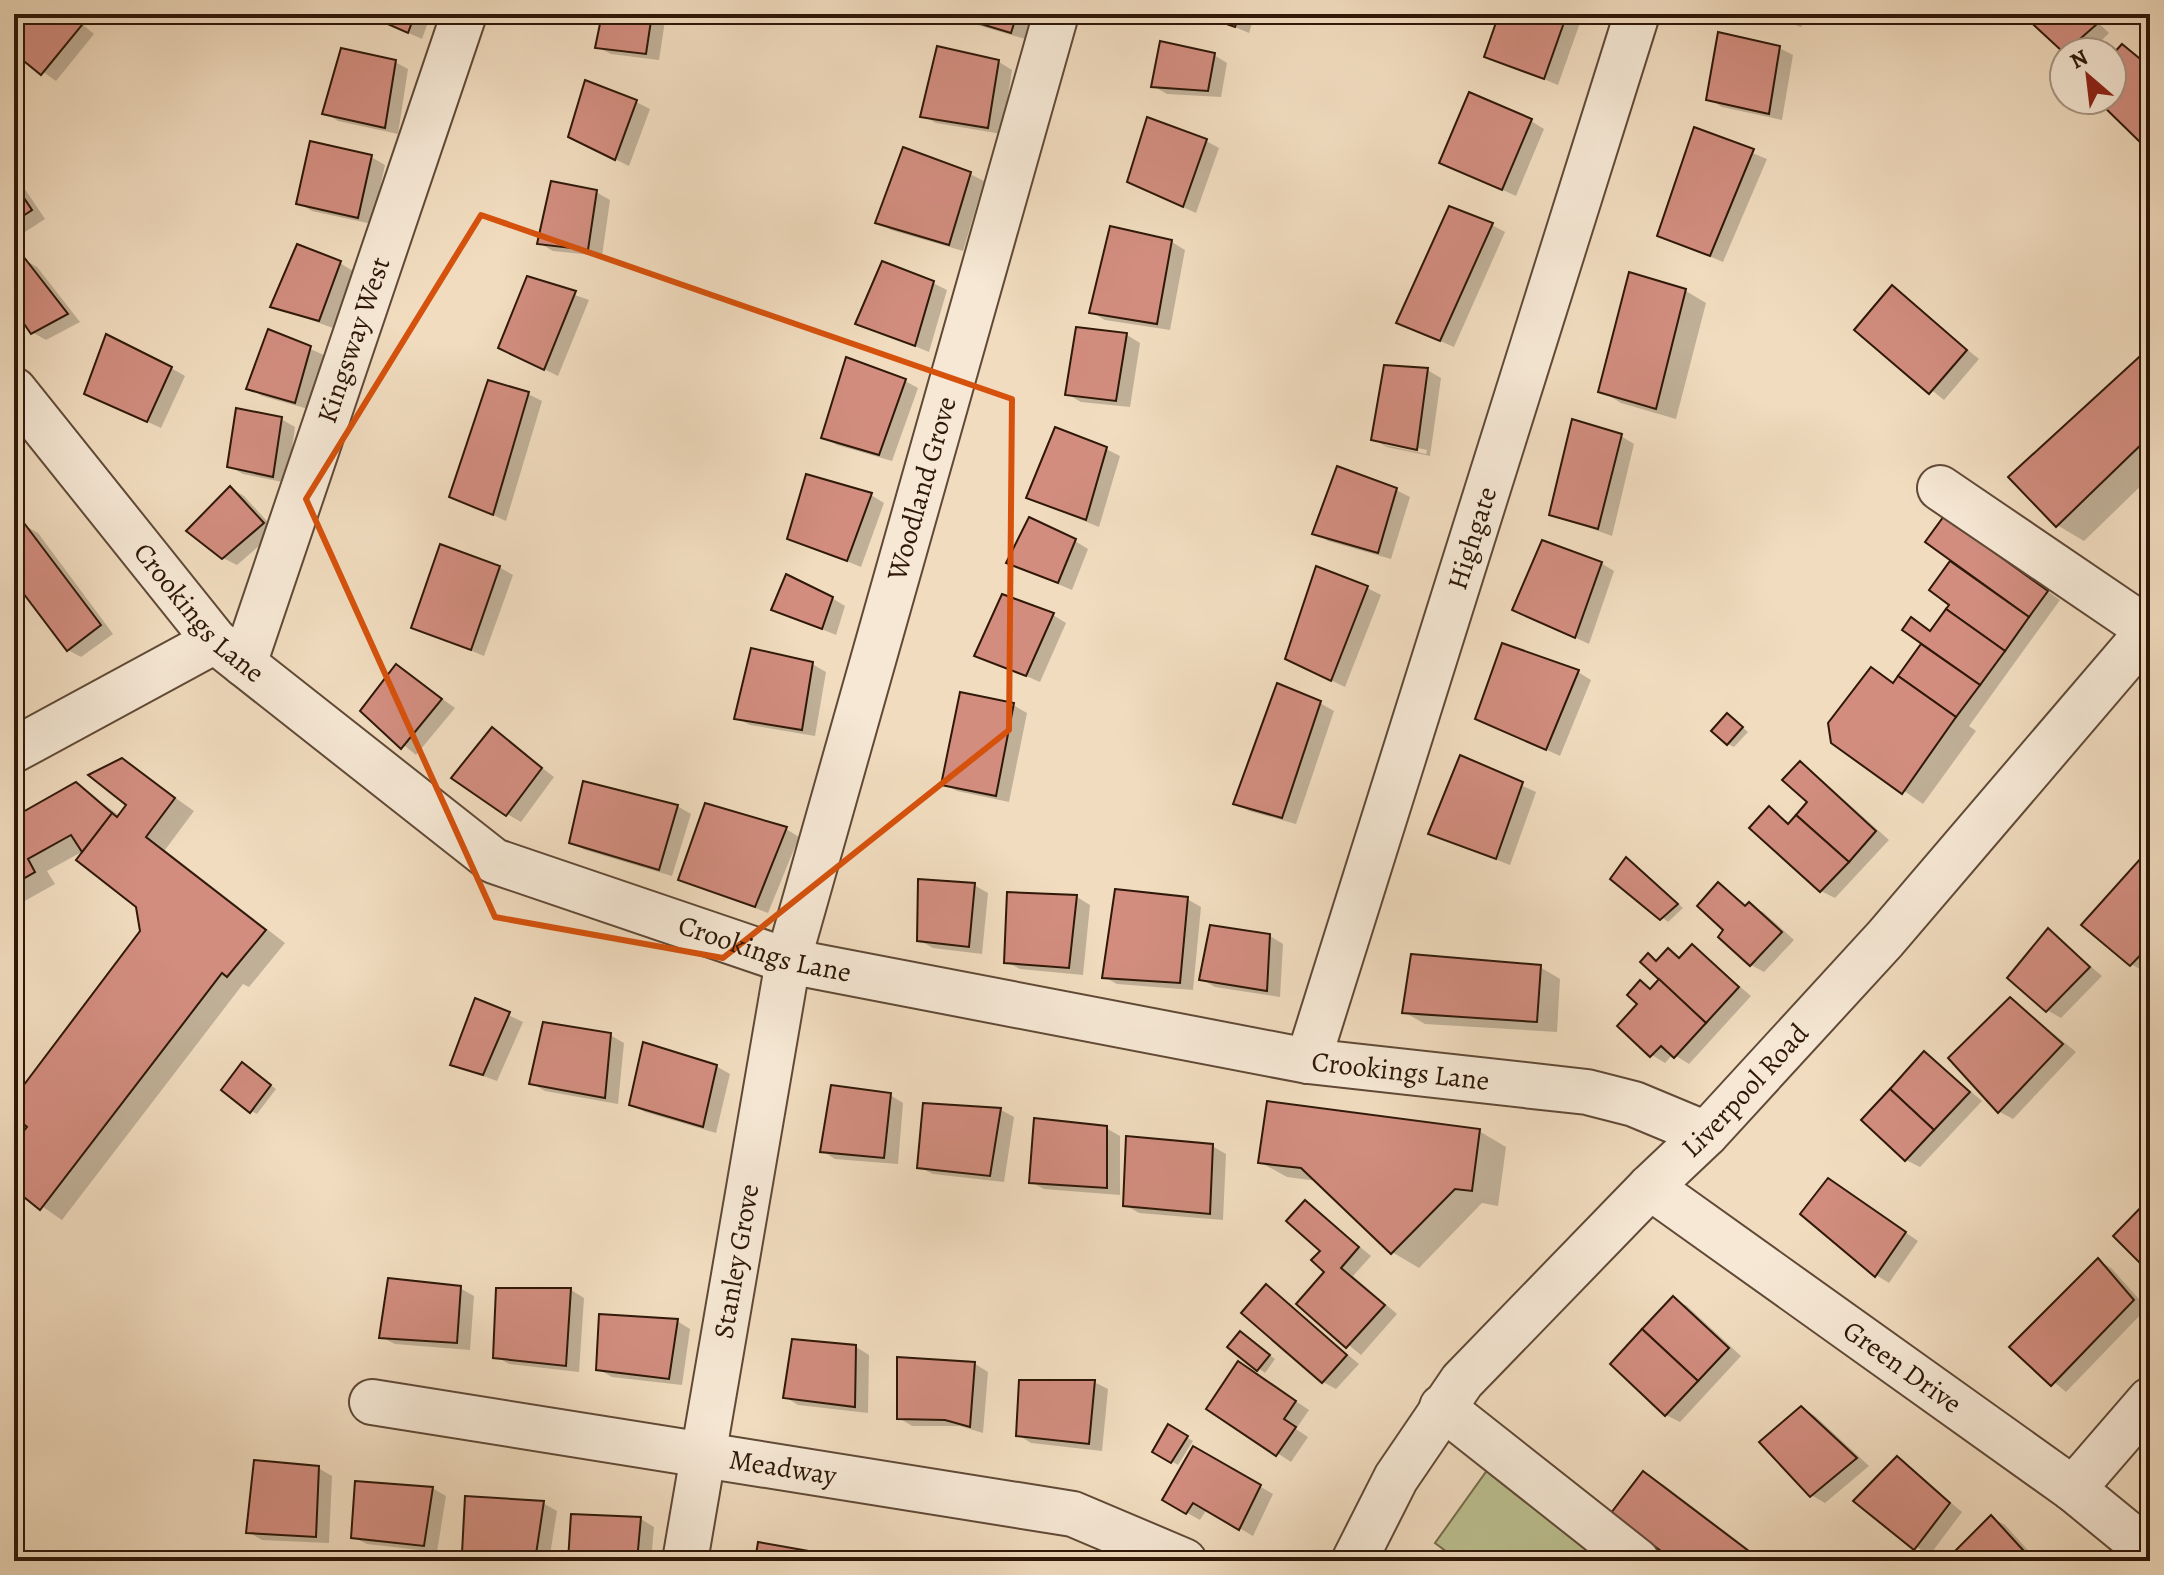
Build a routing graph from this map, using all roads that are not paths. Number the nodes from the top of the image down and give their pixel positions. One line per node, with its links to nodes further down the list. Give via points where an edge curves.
1 (464, 14): 7 (street, Kingsway West)
2 (1056, 14): 9 (street, Woodland Grove)
3 (1637, 14): 10 (street, Highgate)
4 (14, 390): 7 (street, Crookings Lane)
5 (1940, 488): 6 (street)
6 (2150, 630): 11 (street, Liverpool Road, via 1885,939)
7 (229, 653): 8 (street); 9 (street, Crookings Lane, via 494,861)
8 (14, 750)
9 (788, 961): 10 (street, Crookings Lane); 16 (street, Stanley Grove)
10 (1308, 1061): 11 (street, Crookings Lane, via 1587,1092 1634,1104)
11 (1706, 1134): 12 (street, Liverpool Road)
12 (1650, 1187): 15 (street, Liverpool Road); 17 (street, Green Drive)
13 (2150, 1400): 17 (street)
14 (372, 1402): 16 (street, Meadway)
15 (1442, 1407): 21 (street, Liverpool Road, via 1396,1478); 22 (street)
16 (702, 1454): 19 (street, Stanley Grove); 20 (street, Meadway, via 1073,1514)
17 (2073, 1489): 18 (street, Green Drive)
18 (2150, 1552)
19 (685, 1561)
20 (1184, 1561)
21 (1354, 1561)
22 (1637, 1561)

